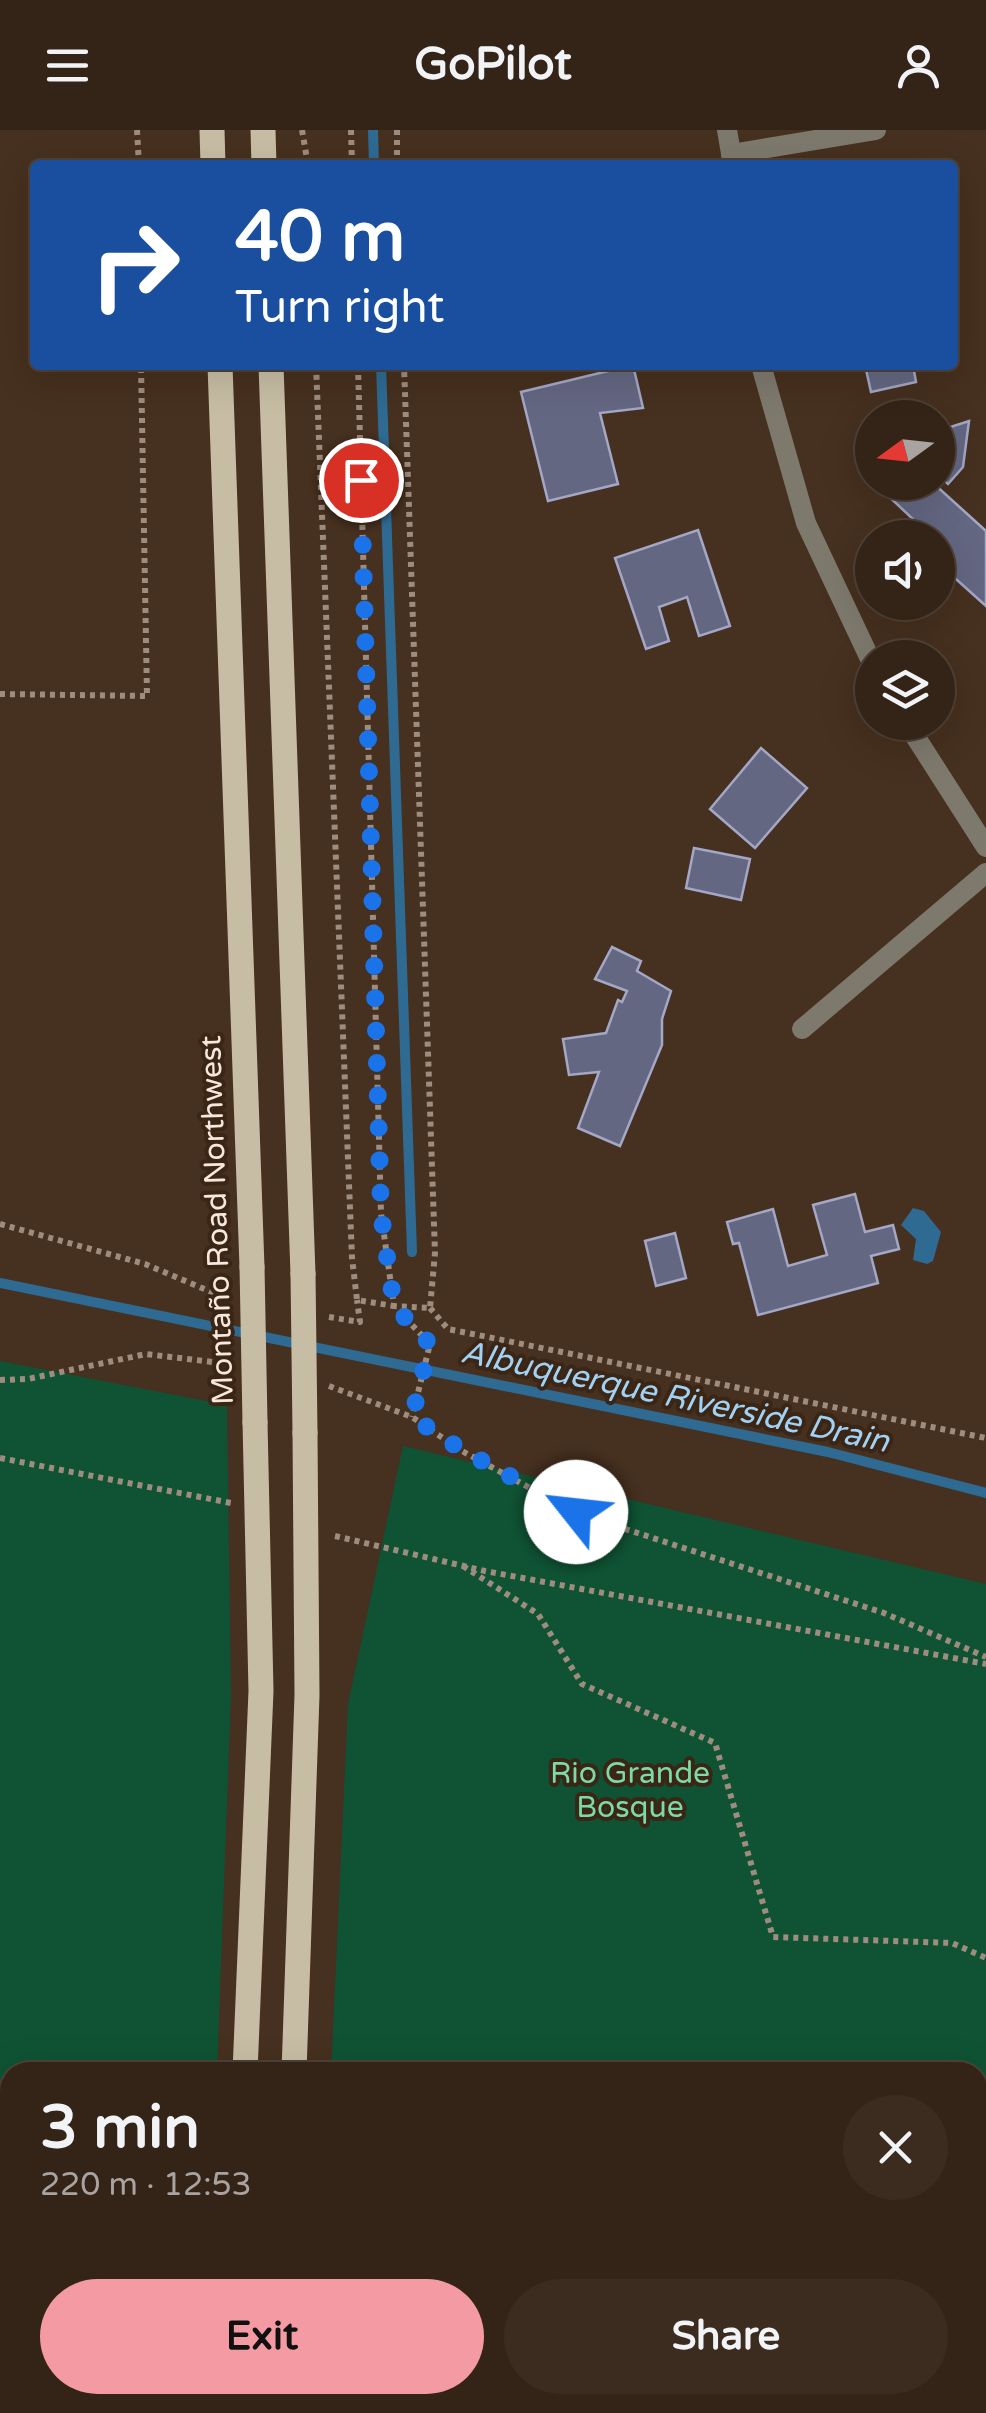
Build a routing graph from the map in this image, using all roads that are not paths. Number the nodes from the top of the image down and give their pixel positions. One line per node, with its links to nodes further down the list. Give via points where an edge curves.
1 (212, 130): 5 (main road)
2 (263, 130): 6 (main road)
3 (727, 130): 7 (street)
4 (876, 130): 7 (street)
5 (213, 160)
6 (264, 160)
7 (732, 160)
8 (220, 370): 16 (main road, Montaño Road Northwest, bridge, via 261,1691)
9 (271, 370): 17 (main road, bridge, via 303,1274 308,1695)
10 (762, 370): 11 (street, via 806,523)
11 (862, 640)
12 (918, 740): 13 (street)
13 (986, 847)
14 (986, 873): 15 (street)
15 (802, 1029)
16 (245, 2062)
17 (294, 2062)

